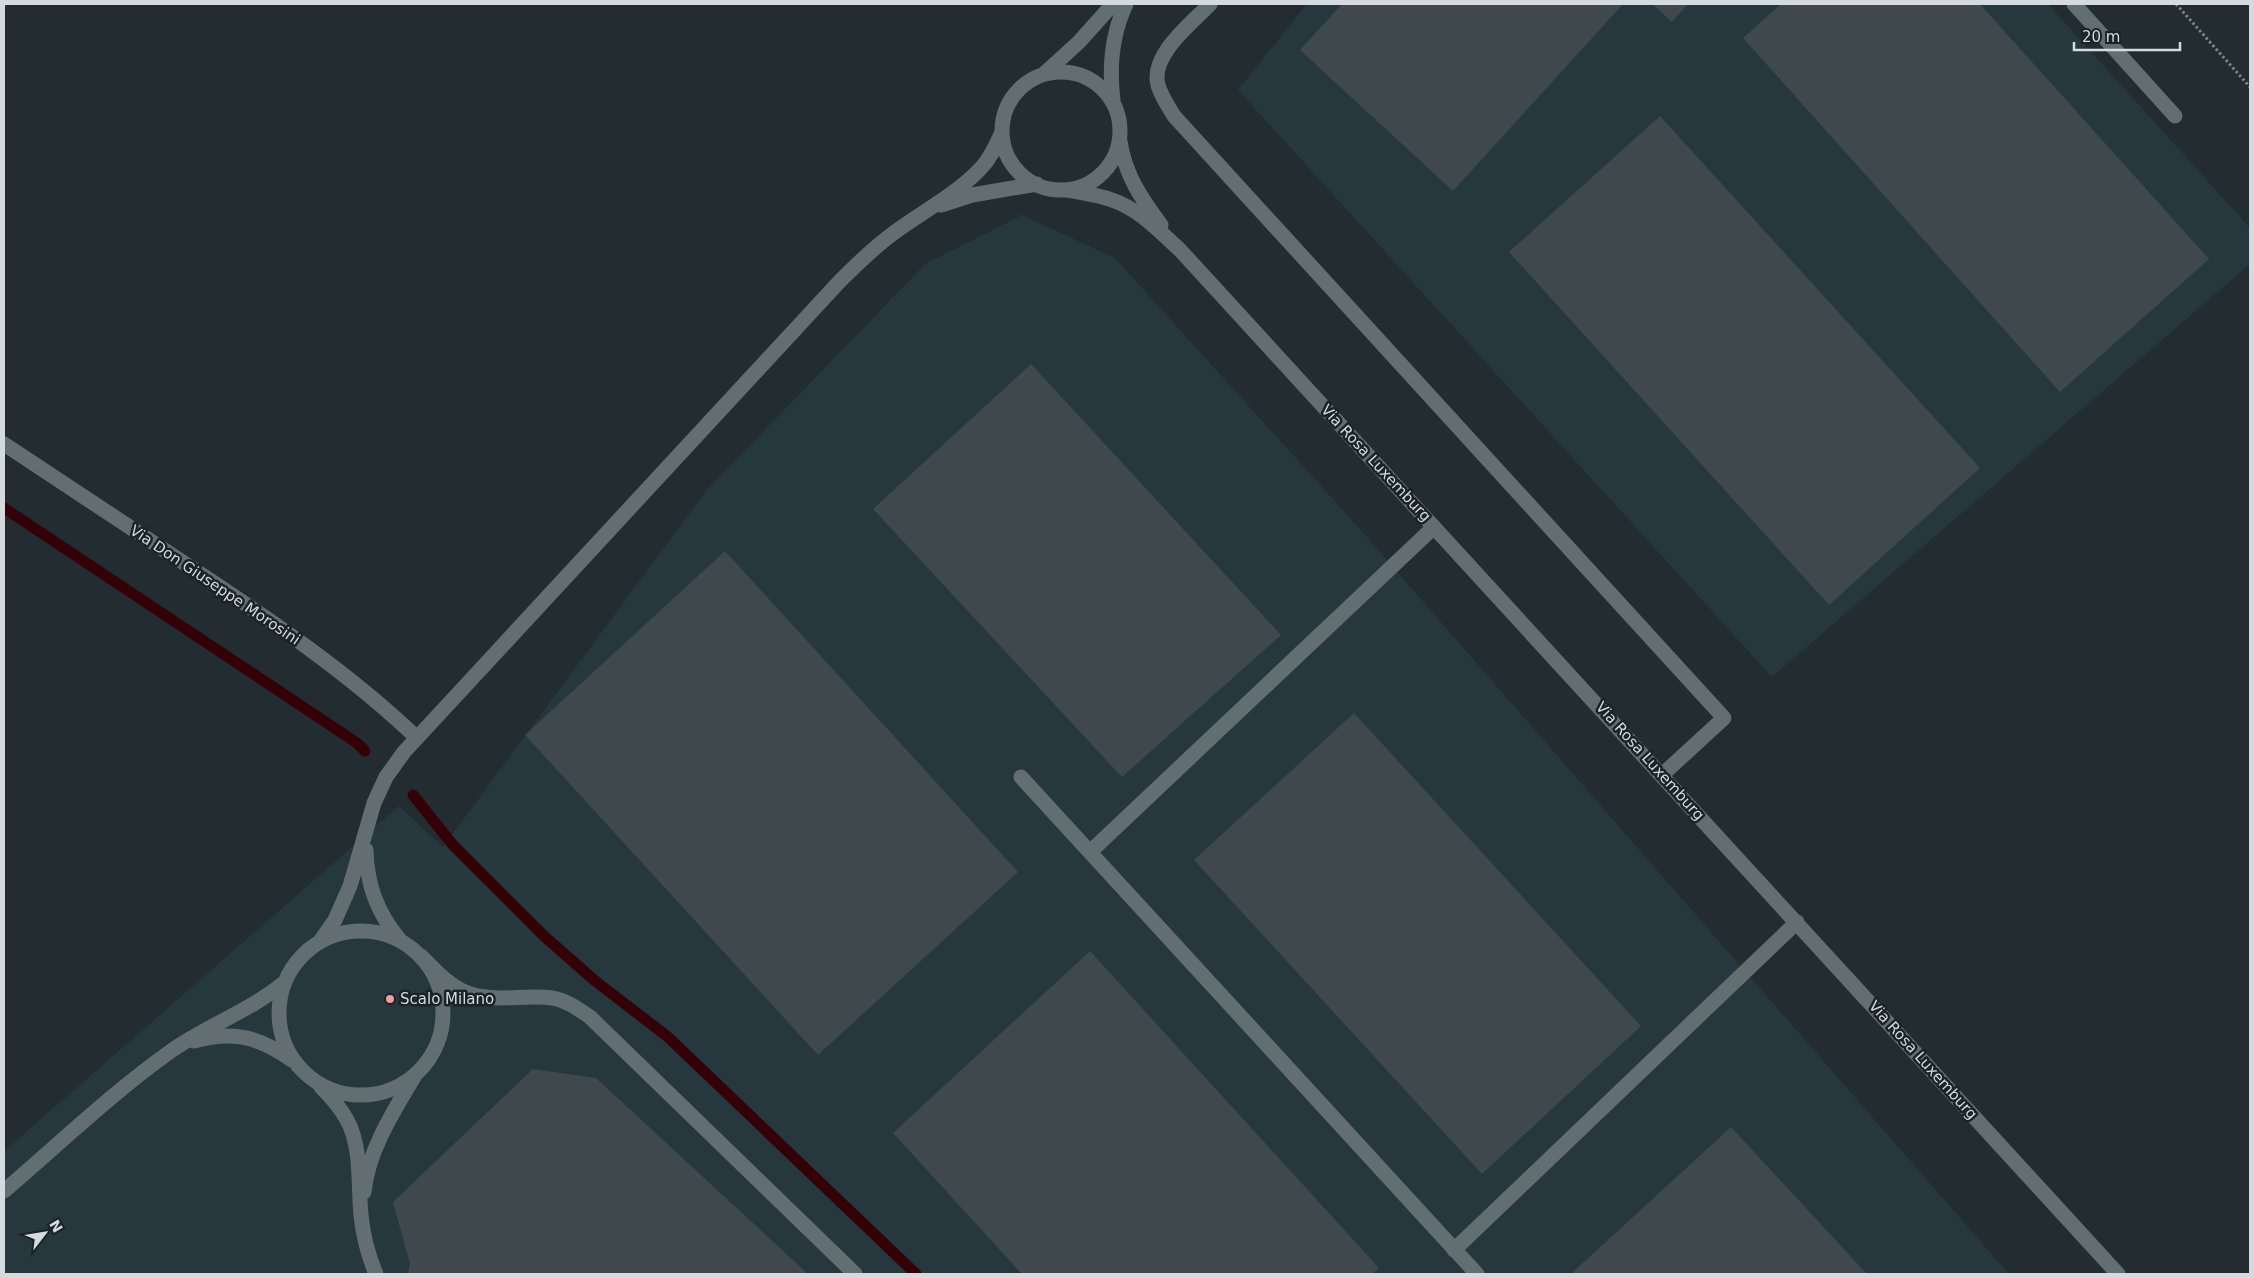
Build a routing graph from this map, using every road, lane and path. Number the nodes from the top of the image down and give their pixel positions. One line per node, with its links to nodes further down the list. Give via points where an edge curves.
1 (1113, 4): 6 (street)
2 (1126, 4): 8 (street, via 1115,40 1110,75)
3 (1210, 4): 19 (street, via 1162,55 1157,68 1158,84 1164,99 1174,116 1724,718)
4 (2074, 4): 9 (street)
5 (2176, 4): 7 (path)
6 (1045, 73): 8 (street, via 1064,71 1083,75 1100,85); 10 (street, via 1027,82 1013,95 1005,112)
7 (2250, 87)
8 (1113, 100): 11 (street, via 1120,119)
9 (2175, 116)
10 (1002, 132): 12 (street, via 1005,151 1015,168); 14 (street, via 982,168)
11 (1120, 139): 13 (street, via 1114,158 1103,174 1086,186); 15 (street, via 1134,187)
12 (1037, 184): 13 (street, via 1047,189); 14 (street, via 972,195)
13 (1067, 190): 15 (street, via 1112,200 1128,208 1146,219)
14 (914, 218): 18 (street, via 864,257 839,282)
15 (1180, 250): 17 (street, Via Rosa Luxemburg)
16 (4, 444): 18 (street, Via Don Giuseppe Morosini, via 296,640 385,708)
17 (1434, 526): 19 (street, Via Rosa Luxemburg); 22 (street)
18 (417, 738): 21 (street, via 386,777)
19 (1662, 775): 23 (street, Via Rosa Luxemburg)
20 (1021, 777): 22 (street)
21 (365, 834): 24 (street, via 341,908); 25 (street, via 366,865 377,908)
22 (1090, 852): 34 (street)
23 (1797, 922): 34 (street); 38 (street, Via Rosa Luxemburg)
24 (321, 940): 25 (street, via 348,931 376,932); 27 (street, via 299,958)
25 (400, 940): 26 (street)
26 (421, 956): 30 (street, via 436,978 443,1004 442,1030 432,1054); 36 (street, via 448,982 463,991 481,996 552,998 590,1017)
27 (284, 982): 28 (street, via 265,998); 29 (street, via 279,1010 282,1038)
28 (172, 1051): 29 (street, via 205,1038 250,1038 270,1045); 32 (street)
29 (295, 1063): 31 (street)
30 (416, 1074): 31 (street, via 394,1088 368,1095 342,1093); 33 (street, via 375,1151 364,1186)
31 (316, 1082): 33 (street, via 338,1104 348,1121 357,1158)
32 (4, 1191)
33 (361, 1216): 35 (street, via 366,1248)
34 (1454, 1250): 37 (street)
35 (376, 1274)
36 (855, 1274)
37 (1477, 1274)
38 (2118, 1274)

